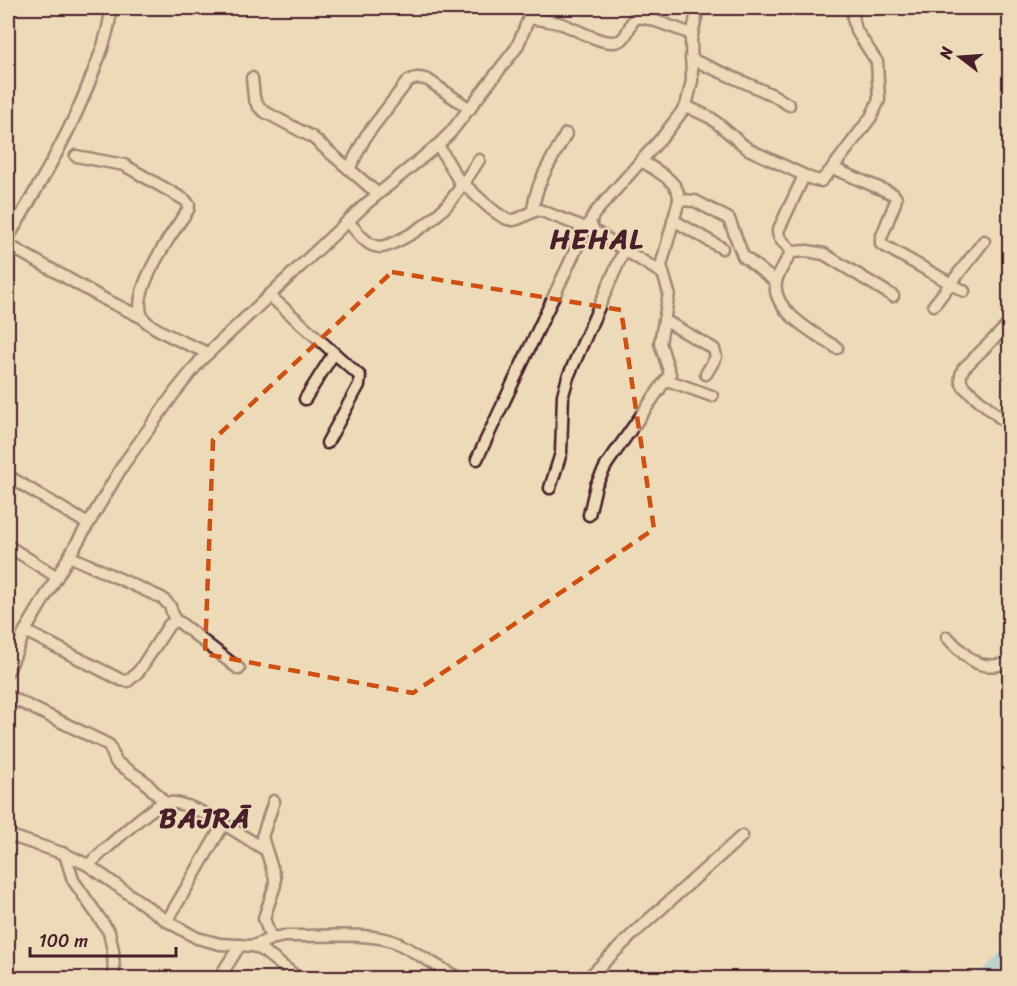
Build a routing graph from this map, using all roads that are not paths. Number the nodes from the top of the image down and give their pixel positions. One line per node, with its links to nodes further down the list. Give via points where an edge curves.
1 (111, 8): 26 (street, via 101,54 71,128)
2 (698, 8): 5 (street)
3 (855, 8): 17 (street, via 856,30 878,62 879,100)
4 (531, 13): 5 (street, via 612,42 625,36 636,17); 10 (street, via 510,59)
5 (692, 34): 6 (street)
6 (692, 58): 8 (street); 9 (street)
7 (252, 78): 16 (street, via 258,106 312,137)
8 (789, 105)
9 (686, 106): 15 (street); 18 (street, via 711,118 748,149)
10 (470, 109): 12 (street); 16 (street, via 428,80 413,78 374,125)
11 (566, 134): 22 (street, via 540,183)
12 (438, 145): 19 (street); 20 (street)
13 (76, 156): 39 (street, via 131,168 189,205 147,279 141,294)
14 (479, 160): 19 (street)
15 (642, 161): 21 (street, via 677,187); 25 (street, via 594,214)
16 (350, 169): 20 (street)
17 (832, 169): 18 (street, via 821,181); 34 (street, via 893,194 895,203 881,244)
18 (804, 176): 31 (street, via 778,231 780,240)
19 (463, 185): 22 (street, via 503,218 516,220); 24 (street, via 437,218 391,244 381,247 368,243)
20 (378, 194): 24 (street)
21 (679, 200): 23 (street); 33 (street, via 694,201 729,219 743,256)
22 (533, 211): 25 (street, via 547,212)
23 (673, 220): 29 (street); 32 (street, via 662,258)
24 (348, 221): 36 (street)
25 (590, 230): 30 (street); 51 (street)
26 (8, 238)
27 (984, 241): 34 (street)
28 (8, 245): 39 (street)
29 (722, 249)
30 (624, 250): 32 (street); 53 (street, via 568,377 563,395 561,453)
31 (791, 252): 33 (street); 37 (street, via 824,254)
32 (662, 273): 40 (street, via 669,293)
33 (776, 282): 42 (street, via 779,301 789,315)
34 (950, 284): 35 (street); 38 (street)
35 (963, 291)
36 (269, 295): 43 (street); 44 (street)
37 (893, 296)
38 (934, 305)
39 (143, 318): 44 (street, via 151,326)
40 (664, 320): 45 (street, via 714,349 716,357); 46 (street, via 660,343 670,374)
41 (1010, 323): 49 (street, via 963,369 960,382)
42 (837, 348)
43 (334, 352): 48 (street); 50 (street, via 361,380)
44 (208, 353): 55 (street, via 123,465)
45 (706, 374)
46 (667, 380): 47 (street); 54 (street, via 603,470)
47 (712, 396)
48 (305, 399)
49 (1010, 426)
50 (327, 443)
51 (477, 459)
52 (8, 476): 55 (street)
53 (550, 488)
54 (589, 515)
55 (88, 524): 57 (street)
56 (8, 546): 58 (street)
57 (69, 556): 58 (street); 59 (street, via 162,598)
58 (57, 577): 60 (street)
59 (176, 621): 60 (street, via 128,681); 63 (street)
60 (25, 631): 64 (street)
61 (947, 637): 62 (street, via 981,666)
62 (1010, 662)
63 (239, 669)
64 (8, 670)
65 (8, 696): 67 (street, via 102,741 116,762 144,781)
66 (274, 801): 71 (street, via 262,837)
67 (165, 803): 68 (street, via 194,808); 73 (street)
68 (223, 825): 71 (street); 74 (street)
69 (8, 834): 72 (street)
70 (742, 836): 82 (street)
71 (264, 849): 75 (street, via 275,878 264,918)
72 (65, 854): 73 (street); 78 (street, via 74,880 109,932)
73 (88, 864): 74 (street)
74 (167, 921): 76 (street, via 207,941)
75 (271, 939): 77 (street); 81 (street, via 384,939)
76 (240, 945): 77 (street); 79 (street)
77 (253, 946): 80 (street)
78 (114, 978)
79 (219, 978)
80 (298, 978)
81 (458, 978)
82 (588, 978)

